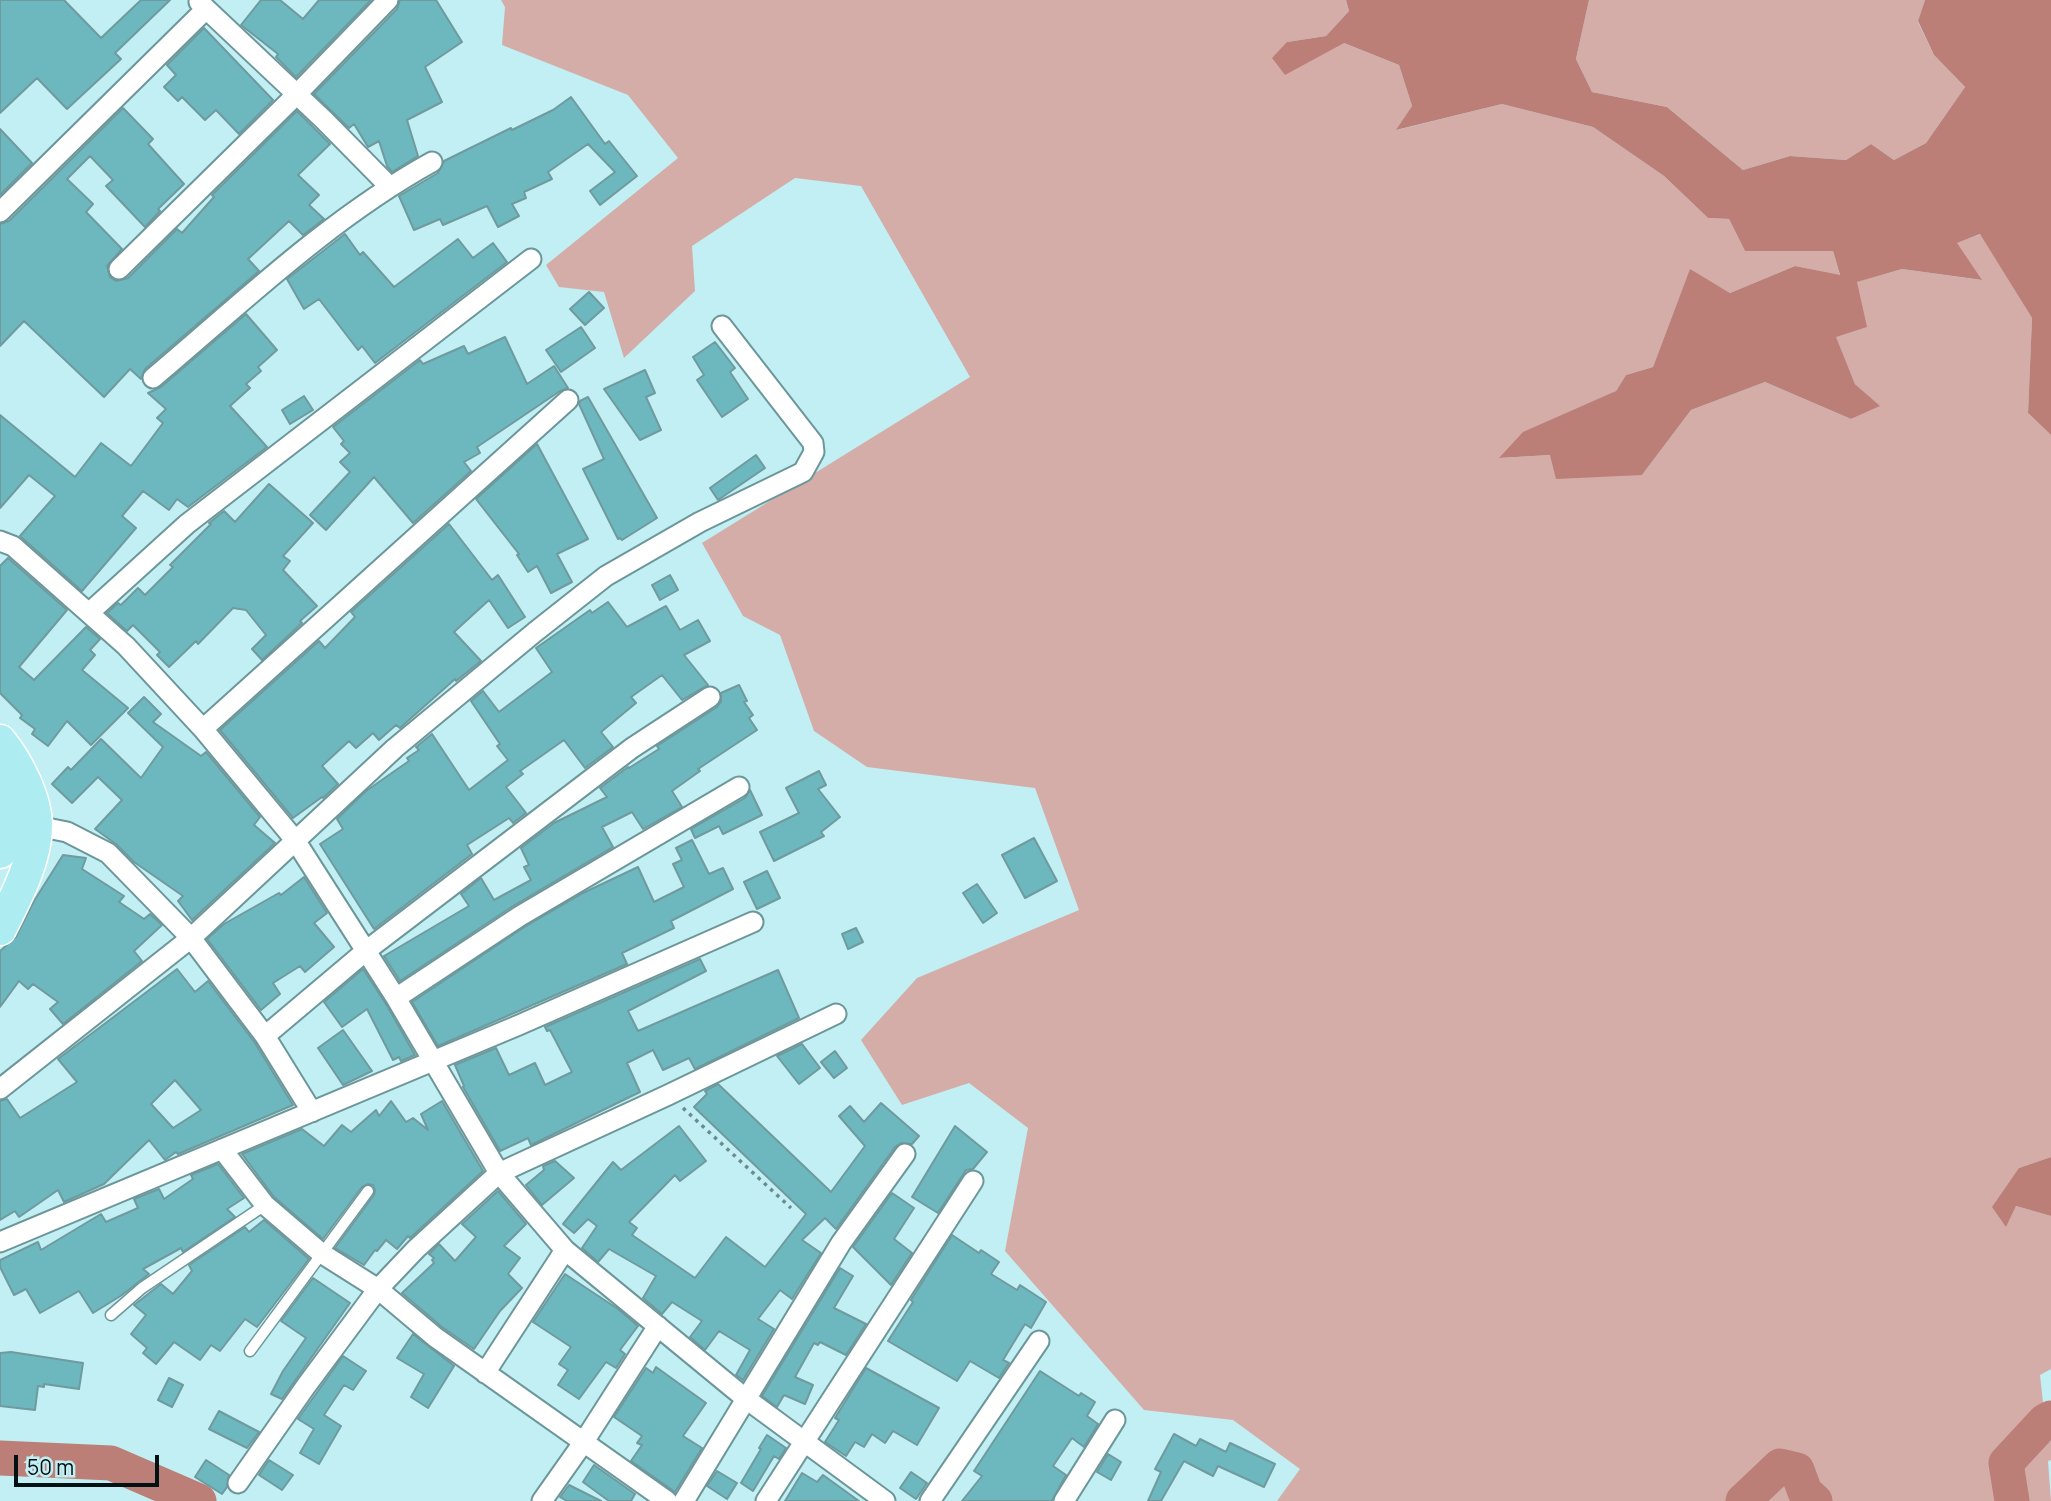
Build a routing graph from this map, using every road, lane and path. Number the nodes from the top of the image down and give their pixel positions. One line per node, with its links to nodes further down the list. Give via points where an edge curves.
1 (388, 0): 3 (street)
2 (201, 5): 3 (street); 6 (street)
3 (296, 95): 5 (street); 8 (street)
4 (432, 162): 5 (street)
5 (389, 186): 10 (street)
6 (0, 212)
7 (531, 259): 13 (street, via 187,524)
8 (118, 269)
9 (722, 326): 20 (street, via 813,443 814,452 803,472 700,522 606,576 395,748)
10 (153, 379)
11 (568, 400): 15 (street)
12 (0, 541): 13 (street, via 13,546)
13 (90, 612): 15 (street)
14 (710, 697): 25 (street, via 632,748)
15 (203, 729): 20 (street)
16 (0, 741): 19 (main road, via 28,788)
17 (0, 785): 19 (main road)
18 (739, 787): 26 (street, via 520,916)
19 (21, 823): 21 (main road); 23 (main road, via 29,860); 24 (street, via 67,832 108,853)
20 (295, 840): 24 (street); 25 (street)
21 (0, 852)
22 (753, 922): 29 (street)
23 (0, 929)
24 (191, 939): 28 (street); 30 (street)
25 (367, 950): 26 (street); 28 (street)
26 (396, 998): 29 (street)
27 (836, 1014): 31 (street)
28 (265, 1036): 32 (street)
29 (434, 1061): 32 (street); 35 (street)
30 (0, 1089)
31 (668, 1095): 35 (street); 39 (path)
32 (312, 1112): 33 (street)
33 (222, 1149): 38 (street); 40 (street)
34 (905, 1154): 49 (street, via 841,1243)
35 (499, 1173): 41 (street); 43 (street)
36 (973, 1181): 52 (street)
37 (368, 1191): 42 (lane)
38 (265, 1205): 42 (street); 44 (lane, via 142,1288)
39 (791, 1208)
40 (0, 1242)
41 (565, 1251): 45 (street); 48 (street)
42 (321, 1252): 43 (street); 47 (lane)
43 (378, 1289): 48 (street); 53 (street)
44 (111, 1315)
45 (658, 1326): 49 (street); 51 (street)
46 (1039, 1341): 59 (street)
47 (250, 1351)
48 (485, 1373): 51 (street)
49 (745, 1398): 52 (street); 56 (street)
50 (1115, 1420): 60 (street)
51 (583, 1443): 54 (street); 55 (street)
52 (804, 1443): 57 (street); 58 (street)
53 (239, 1483)
54 (542, 1501)
55 (667, 1501)
56 (684, 1501)
57 (766, 1501)
58 (885, 1501)
59 (930, 1501)
60 (1064, 1501)

